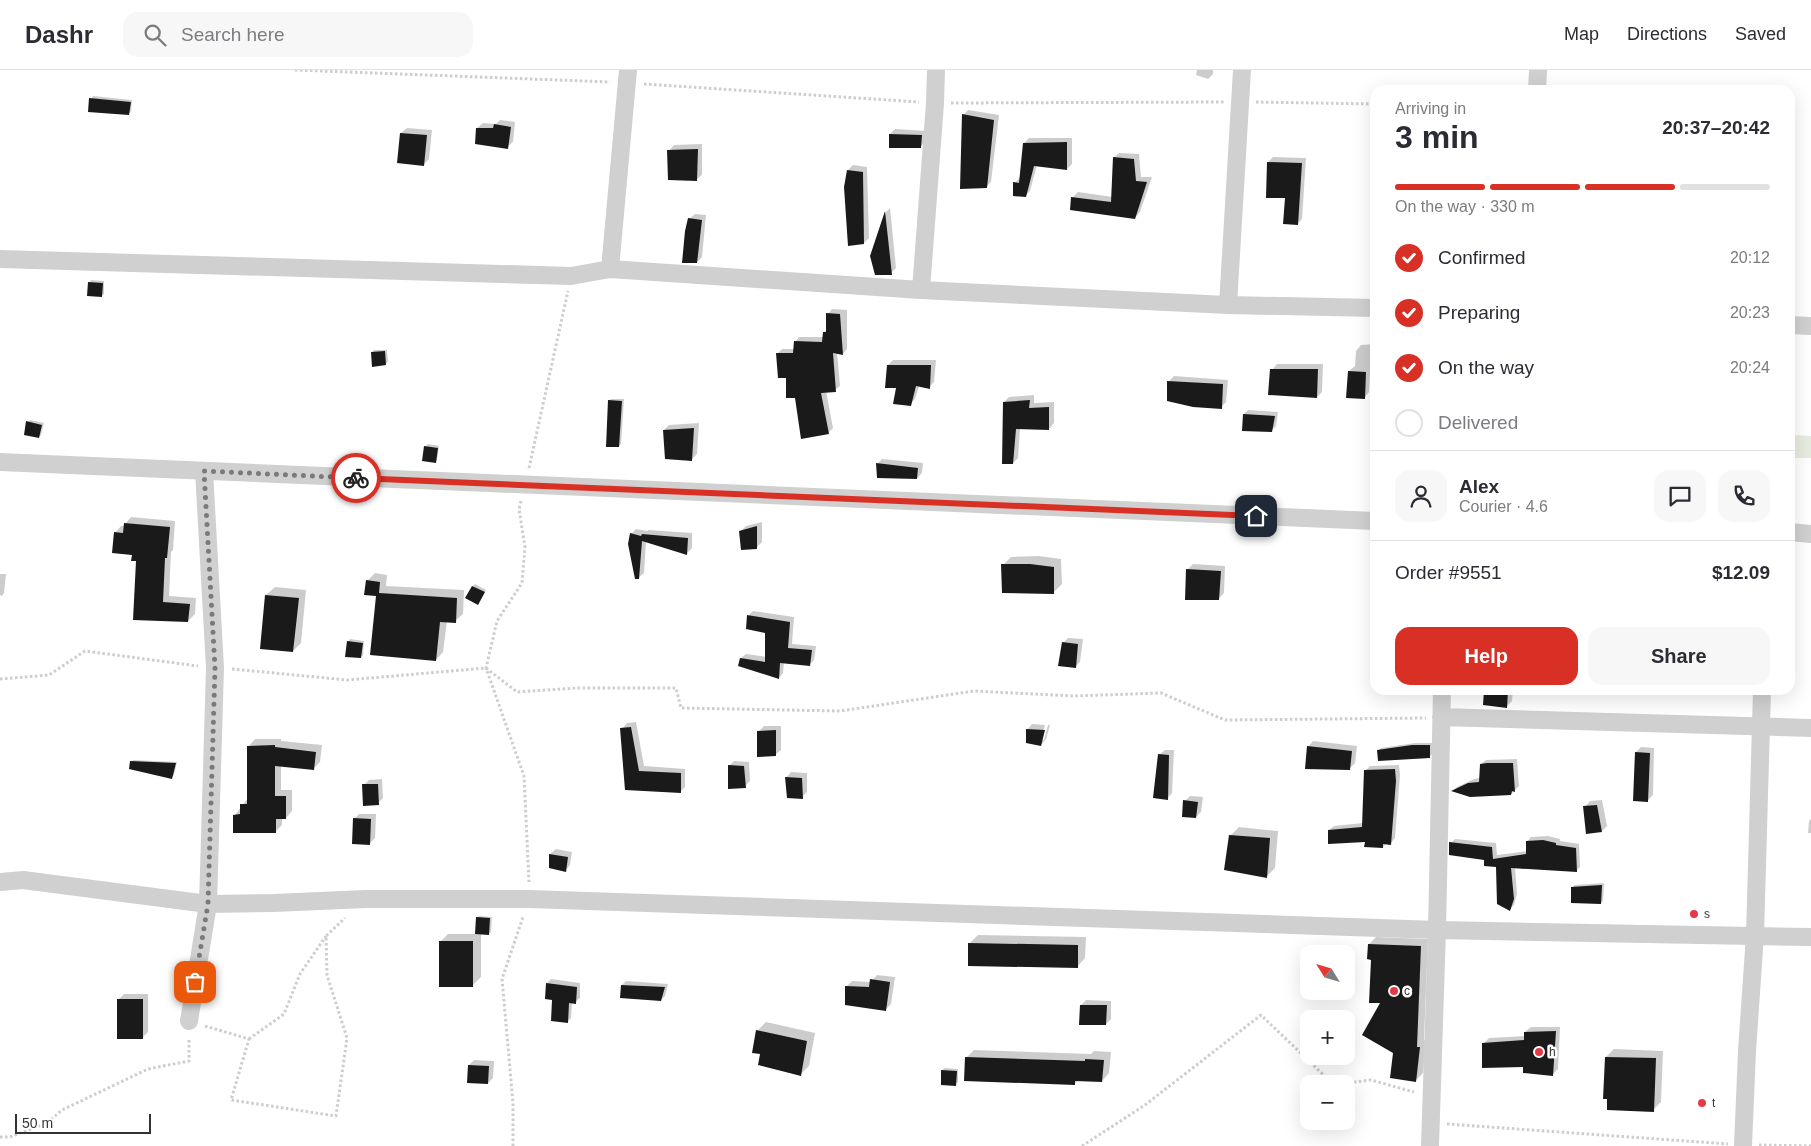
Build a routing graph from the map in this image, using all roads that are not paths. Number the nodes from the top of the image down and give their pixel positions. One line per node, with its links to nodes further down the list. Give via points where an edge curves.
1 (936, 70): 8 (street)
2 (1242, 70): 9 (street)
3 (1538, 70): 5 (street)
4 (628, 76): 7 (street)
5 (1537, 85)
6 (0, 259): 7 (street, via 571,276)
7 (610, 269): 8 (street)
8 (921, 290): 9 (street)
9 (1228, 305): 10 (street)
10 (1370, 308)
11 (1795, 325): 12 (street)
12 (1811, 326)
13 (0, 462): 14 (street)
14 (204, 471): 15 (street); 24 (street, via 215,668)
15 (1370, 521)
16 (1795, 532): 17 (street)
17 (1811, 534)
18 (1442, 695): 20 (street)
19 (1762, 695): 21 (street)
20 (1441, 717): 21 (street); 25 (street)
21 (1760, 727): 22 (street); 26 (street)
22 (1811, 728)
23 (0, 882): 24 (street, via 23,880)
24 (208, 904): 25 (street, via 366,899 529,900); 28 (street)
25 (1438, 930): 26 (street); 29 (street)
26 (1756, 935): 27 (street); 30 (street)
27 (1811, 937)
28 (189, 1021)
29 (1430, 1146)
30 (1743, 1146)

